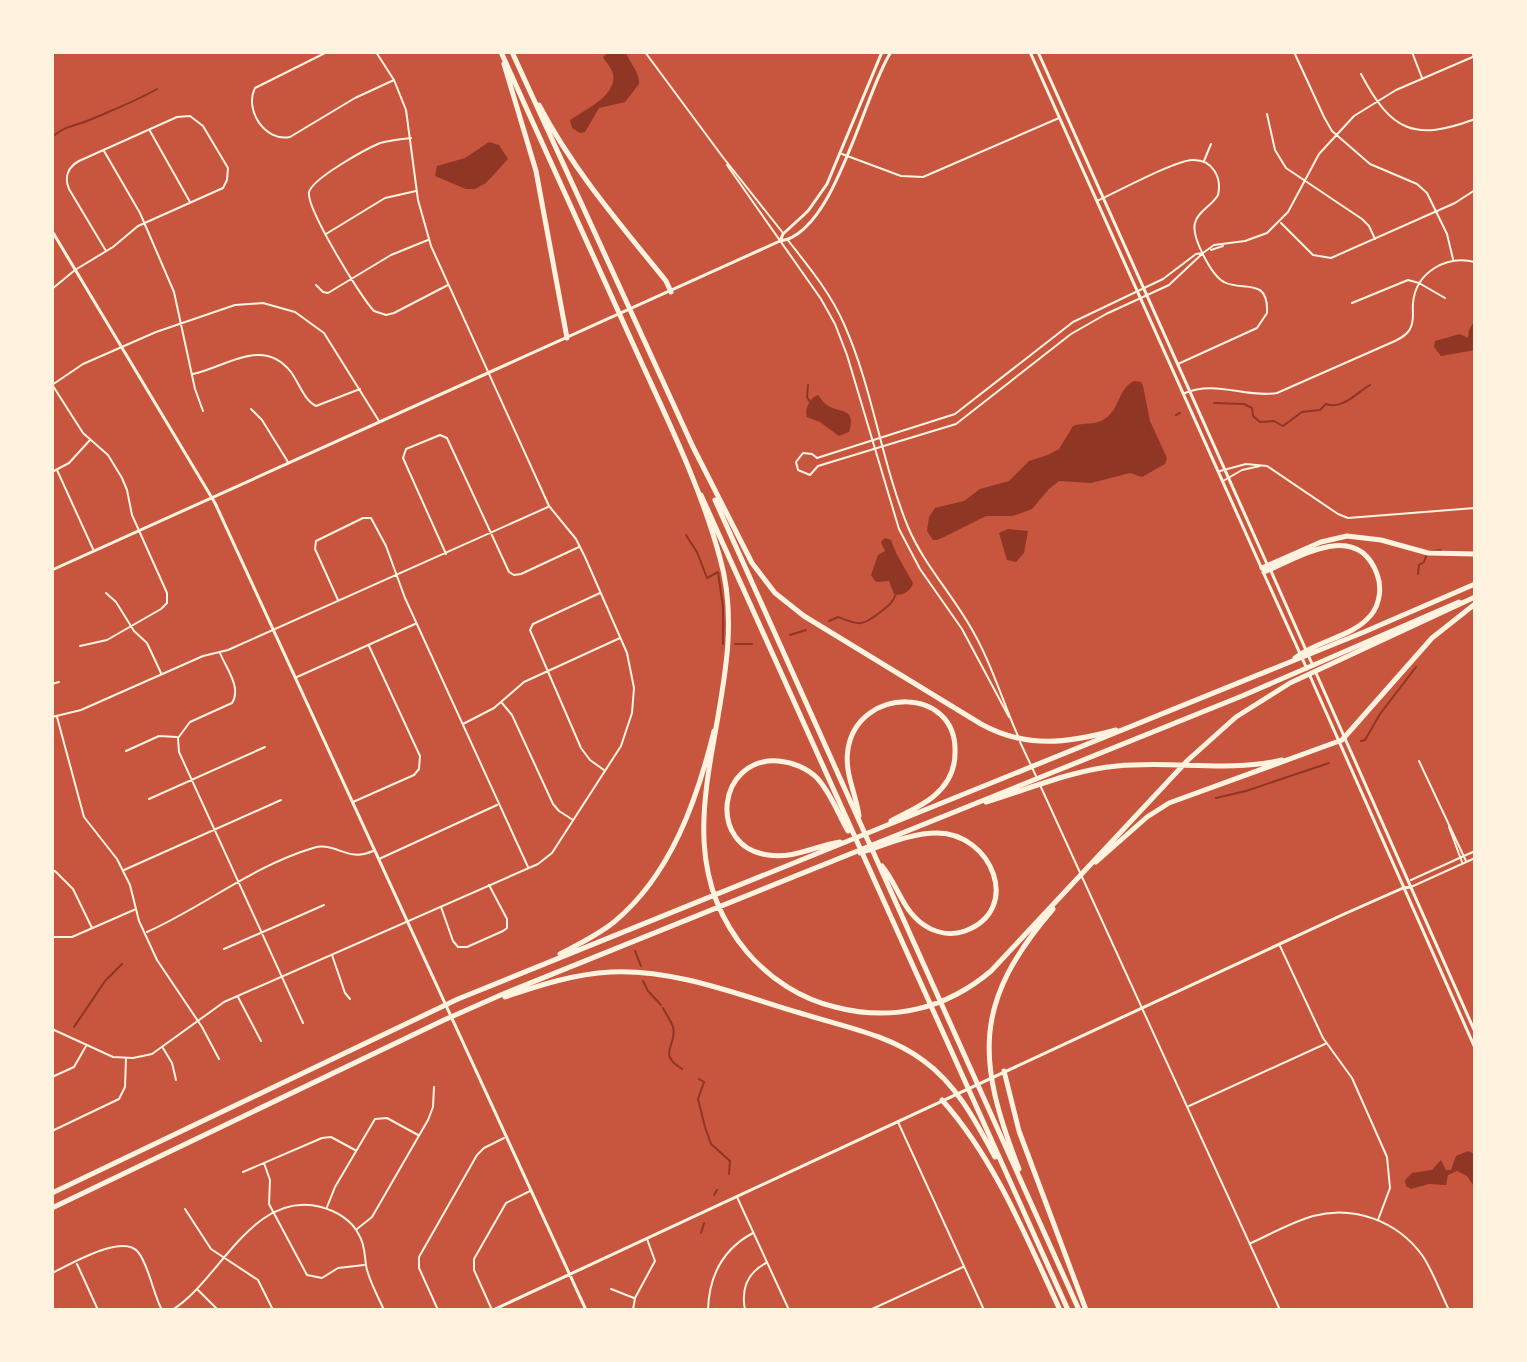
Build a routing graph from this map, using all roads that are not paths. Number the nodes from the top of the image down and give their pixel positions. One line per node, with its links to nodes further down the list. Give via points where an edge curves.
1 (327, 52): 16 (street, via 255,88 252,108 264,128 278,138 290,137)
2 (376, 52): 16 (street)
3 (500, 52): 62 (highway, via 536,171); 87 (highway)
4 (645, 52): 27 (street)
5 (882, 52): 26 (main road)
6 (891, 52): 28 (main road)
7 (1030, 52): 19 (main road)
8 (1038, 52): 33 (main road)
9 (1294, 52): 22 (street)
10 (1412, 52): 15 (street)
11 (1472, 52): 13 (street)
12 (512, 53): 57 (highway, via 555,135); 77 (highway)
13 (1475, 57): 15 (street)
14 (1361, 74): 17 (street)
15 (1422, 79): 17 (street)
16 (394, 80): 23 (street)
17 (1376, 101): 20 (street, via 1394,119 1429,132); 22 (street)
18 (1267, 114): 30 (street, via 1278,156)
19 (1060, 118): 28 (street, via 923,177 893,174); 34 (main road)
20 (1475, 119)
21 (150, 129): 25 (street); 35 (street); 35 (street, via 181,116 193,117 226,162 223,188)
22 (1335, 134): 30 (street); 36 (street, via 1370,164 1421,187)
23 (411, 138): 31 (street); 40 (street, via 373,146 319,179 309,193)
24 (1211, 144): 29 (street)
25 (104, 149): 37 (street); 46 (street, via 75,163 66,180)
26 (841, 153): 28 (street); 41 (main road, via 822,193)
27 (722, 156): 41 (street); 45 (street)
28 (848, 156): 44 (main road, via 828,198)
29 (1204, 162): 33 (street, via 1185,161); 47 (street, via 1220,185 1216,199 1194,224)
30 (1303, 180): 38 (street); 42 (street, via 1362,219)
31 (417, 190): 40 (street, via 392,195); 43 (street)
32 (1475, 190): 36 (street)
33 (1103, 198): 34 (street); 56 (main road)
34 (1097, 201): 56 (main road)
35 (190, 203): 37 (street)
36 (1437, 212): 42 (street); 48 (street)
37 (145, 222): 46 (street); 61 (street)
38 (1280, 222): 42 (street, via 1321,258); 47 (street, via 1260,236 1217,244)
39 (52, 231): 50 (main road)
40 (325, 234): 51 (street)
41 (783, 234): 44 (street); 45 (main road)
42 (1375, 239)
43 (429, 240): 51 (street); 54 (street)
44 (788, 240): 45 (main road); 74 (street, via 843,321)
45 (780, 241): 57 (main road); 76 (street, via 835,324)
46 (106, 251): 50 (street)
47 (1203, 253): 56 (street); 58 (street, via 1176,280); 64 (street, via 1221,280 1260,291 1267,313 1257,328)
48 (1453, 260): 49 (street); 52 (street, via 1432,269)
49 (1475, 262)
50 (75, 270): 55 (street); 63 (main road)
51 (352, 279): 53 (street, via 328,293); 54 (street, via 368,305 390,314)
52 (1419, 283): 59 (street); 60 (street, via 1403,280); 69 (street, via 1412,325 1400,339 1277,393 1206,387)
53 (316, 285)
54 (448, 285): 66 (street)
55 (52, 289)
56 (1141, 290): 58 (main road); 74 (street, via 1066,326 955,414)
57 (671, 292): 62 (main road)
58 (1144, 297): 64 (main road); 70 (main road); 78 (street, via 1071,334 965,419)
59 (1445, 298)
60 (1352, 303)
61 (182, 324): 63 (street); 65 (street); 68 (street, via 251,303 297,313 330,340)
62 (567, 338): 66 (main road)
63 (121, 346): 67 (street); 91 (main road)
64 (1177, 364): 69 (main road)
65 (192, 374): 68 (street, via 256,354 284,365 313,405 323,406); 72 (street)
66 (488, 374): 73 (main road); 92 (street)
67 (52, 385): 75 (street)
68 (360, 389): 73 (street)
69 (1190, 391): 70 (street); 84 (main road)
70 (1184, 394): 88 (main road)
71 (251, 409): 81 (street)
72 (203, 411)
73 (380, 422): 81 (main road)
74 (880, 439): 76 (street); 78 (street)
75 (90, 440): 85 (street); 94 (street, via 108,455 122,478)
76 (872, 441): 79 (street); 80 (street)
77 (693, 447): 125 (highway, via 762,578 804,616 863,653 993,730 1018,739 1055,743); 142 (highway)
78 (882, 447): 79 (street); 126 (street, via 912,537 975,633)
79 (874, 450): 83 (street); 126 (street, via 908,549 962,629)
80 (817, 458): 83 (street); 83 (street, via 803,453 797,467 810,475)
81 (288, 463): 91 (main road)
82 (1261, 465): 84 (street); 89 (street); 93 (street, via 1348,518)
83 (818, 466)
84 (1225, 469): 88 (street); 89 (main road)
85 (57, 470): 86 (street); 97 (street)
86 (52, 472)
87 (691, 472): 123 (highway, via 727,590 730,631); 143 (highway)
88 (1219, 472): 90 (main road)
89 (1229, 478): 90 (street); 100 (main road)
90 (1223, 481): 100 (main road)
91 (212, 497): 94 (main road); 111 (main road)
92 (549, 506): 95 (street); 96 (street)
93 (1475, 508)
94 (139, 531): 97 (main road); 110 (street, via 167,603)
95 (491, 533): 96 (street, via 514,575); 98 (street); 98 (street, via 447,438 437,435 406,449 404,461)
96 (580, 547): 105 (street)
97 (94, 551): 101 (main road)
98 (446, 554): 102 (street)
99 (1475, 554): 100 (highway, via 1428,553 1347,536 1321,542)
100 (1266, 569): 116 (highway, via 1324,546 1342,545 1366,556 1378,575 1378,600 1365,621); 129 (main road); 129 (main road, via 1296,647)
101 (52, 570)
102 (397, 575): 107 (street); 107 (street, via 375,522 363,518 315,544); 109 (street)
103 (1475, 584): 116 (highway)
104 (106, 593): 110 (street)
105 (601, 593): 112 (street); 117 (street, via 533,624 530,634)
106 (1475, 596): 140 (highway); 159 (highway, via 1248,708 1207,742)
107 (338, 600): 111 (street)
108 (1475, 604): 129 (highway, via 1432,638)
109 (416, 623): 114 (street); 127 (street)
110 (131, 627): 113 (street, via 97,644); 118 (street, via 147,643)
111 (273, 629): 115 (street); 119 (main road)
112 (621, 638): 117 (street); 134 (street, via 631,664 634,701 624,739)
113 (80, 646)
114 (369, 646): 119 (street); 138 (street, via 420,756 419,769)
115 (219, 652): 118 (street); 128 (street, via 236,689 233,701 190,722)
116 (1291, 661): 125 (highway)
117 (547, 672): 122 (street); 134 (street, via 584,754)
118 (161, 675): 124 (street)
119 (295, 678): 138 (main road)
120 (59, 682): 121 (street)
121 (52, 684)
122 (501, 702): 127 (street); 141 (street, via 553,804)
123 (721, 707): 164 (highway, via 703,819 709,884 739,943 787,986 811,999 865,1013 919,1009 952,997 991,971); 176 (highway, via 694,801 646,888 602,931)
124 (54, 717): 156 (street, via 84,817)
125 (1146, 720): 145 (highway)
126 (1011, 722): 180 (street)
127 (463, 724): 139 (street)
128 (178, 738): 131 (street, via 159,736); 135 (street)
129 (1342, 740): 132 (highway); 160 (main road); 163 (main road)
130 (265, 747): 135 (street)
131 (126, 751)
132 (1314, 751): 140 (highway, via 1248,767 1133,765 1089,770); 159 (highway, via 1169,803)
133 (1419, 761): 149 (street)
134 (605, 771): 141 (street)
135 (192, 780): 136 (street); 144 (street)
136 (149, 799)
137 (281, 800): 144 (street)
138 (352, 803): 147 (main road)
139 (499, 804): 151 (street); 155 (street)
140 (958, 810): 154 (highway)
141 (573, 820): 155 (street, via 552,853)
142 (860, 821): 145 (highway, via 847,771 855,729 868,715 893,703 933,709 953,734 950,776 928,801); 152 (highway)
143 (847, 826): 146 (highway, via 817,779 788,762 752,766 738,777 727,799 731,829 761,854 789,855); 210 (highway)
144 (214, 829): 156 (street); 158 (street)
145 (865, 835): 146 (highway)
146 (849, 841): 176 (highway)
147 (374, 851): 151 (main road); 158 (street, via 352,856 318,846)
148 (1475, 851): 149 (street)
149 (1462, 857): 153 (street); 160 (street)
150 (1475, 858): 153 (street)
151 (378, 859): 168 (main road)
152 (877, 859): 154 (highway, via 910,912 931,929 959,933 991,910 996,891 991,867 977,847 956,836 919,835); 218 (highway)
153 (1465, 863): 162 (street)
154 (821, 865): 181 (highway)
155 (528, 868): 161 (street)
156 (123, 871): 167 (street)
157 (52, 872): 169 (street, via 73,889)
158 (238, 881): 170 (street); 171 (street)
159 (1074, 881): 164 (highway)
160 (1408, 881): 162 (main road); 163 (main road)
161 (489, 885): 166 (street); 166 (street, via 507,926 479,942 456,945)
162 (1411, 887): 163 (main road); 185 (main road)
163 (1403, 888): 173 (main road); 186 (main road)
164 (1064, 893): 218 (highway, via 1011,969 996,1001 989,1036 994,1097)
165 (324, 905): 170 (street)
166 (440, 906): 168 (street)
167 (137, 908): 169 (street); 171 (street)
168 (407, 921): 175 (street); 203 (main road)
169 (92, 929): 172 (street)
170 (261, 932): 174 (street); 177 (street)
171 (144, 933): 182 (street)
172 (52, 937)
173 (1280, 944): 180 (main road); 188 (street)
174 (224, 949)
175 (331, 954): 177 (street); 179 (street)
176 (531, 969): 208 (highway)
177 (281, 977): 178 (street); 183 (street)
178 (238, 996): 182 (street); 187 (street)
179 (350, 999)
180 (1143, 1008): 194 (main road); 199 (street)
181 (463, 1012): 210 (highway, via 558,980 646,973 684,979 877,1036 924,1061 954,1090); 211 (highway)
182 (198, 1022): 190 (street); 193 (street)
183 (303, 1023)
184 (52, 1029): 189 (street)
185 (1474, 1029): 186 (street)
186 (1467, 1031): 191 (main road)
187 (261, 1041)
188 (1326, 1044): 199 (street); 215 (street, via 1352,1078 1389,1161 1390,1188)
189 (86, 1045): 192 (street); 195 (street, via 74,1067)
190 (163, 1048): 192 (street); 196 (street)
191 (1475, 1048)
192 (126, 1058): 201 (street, via 119,1099)
193 (219, 1059)
194 (1001, 1073): 198 (main road); 249 (highway)
195 (52, 1077)
196 (176, 1080)
197 (434, 1087): 202 (street, via 431,1114)
198 (945, 1099): 200 (main road); 246 (highway, via 996,1179)
199 (1188, 1107): 220 (street)
200 (897, 1121): 209 (main road); 225 (street)
201 (52, 1131)
202 (419, 1135): 204 (street, via 379,1117); 216 (street, via 372,1217)
203 (506, 1137): 207 (main road); 237 (street, via 477,1155 420,1255 419,1268)
204 (356, 1151): 205 (street, via 328,1137); 212 (street)
205 (264, 1163): 206 (street); 214 (street)
206 (243, 1172)
207 (531, 1190): 227 (main road); 238 (street, via 506,1203 476,1256 474,1270)
208 (52, 1193)
209 (737, 1195): 217 (street); 219 (main road)
210 (1018, 1201): 247 (highway)
211 (52, 1208)
212 (327, 1208): 214 (street, via 299,1205); 216 (street)
213 (185, 1209): 221 (street, via 208,1245)
214 (275, 1214): 221 (street, via 244,1233); 224 (street, via 305,1271 316,1279 342,1267)
215 (1378, 1220): 220 (street, via 1349,1213 1318,1215); 251 (street, via 1420,1253)
216 (356, 1229): 224 (street)
217 (754, 1233): 223 (street); 241 (street, via 734,1245 720,1263)
218 (1044, 1233): 248 (highway)
219 (646, 1237): 227 (main road); 230 (street, via 655,1261)
220 (1250, 1244): 250 (street)
221 (223, 1257): 229 (street); 235 (street, via 258,1280)
222 (76, 1262): 226 (street); 231 (street); 232 (street, via 116,1245 132,1247 142,1258)
223 (767, 1263): 242 (street, via 747,1281); 243 (street)
224 (366, 1265): 236 (street)
225 (964, 1266): 244 (street); 245 (street)
226 (52, 1273)
227 (569, 1274): 238 (main road); 239 (main road)
228 (611, 1289): 230 (street)
229 (198, 1290): 233 (street); 234 (street)
230 (635, 1298): 240 (street)
231 (98, 1310)
232 (162, 1310)
233 (172, 1310)
234 (218, 1310)
235 (273, 1310)
236 (384, 1310)
237 (438, 1310)
238 (493, 1310)
239 (586, 1310)
240 (633, 1310)
241 (708, 1310)
242 (745, 1310)
243 (789, 1310)
244 (870, 1310)
245 (984, 1310)
246 (1060, 1310)
247 (1068, 1310)
248 (1079, 1310)
249 (1086, 1310)
250 (1280, 1310)
251 (1449, 1310)

